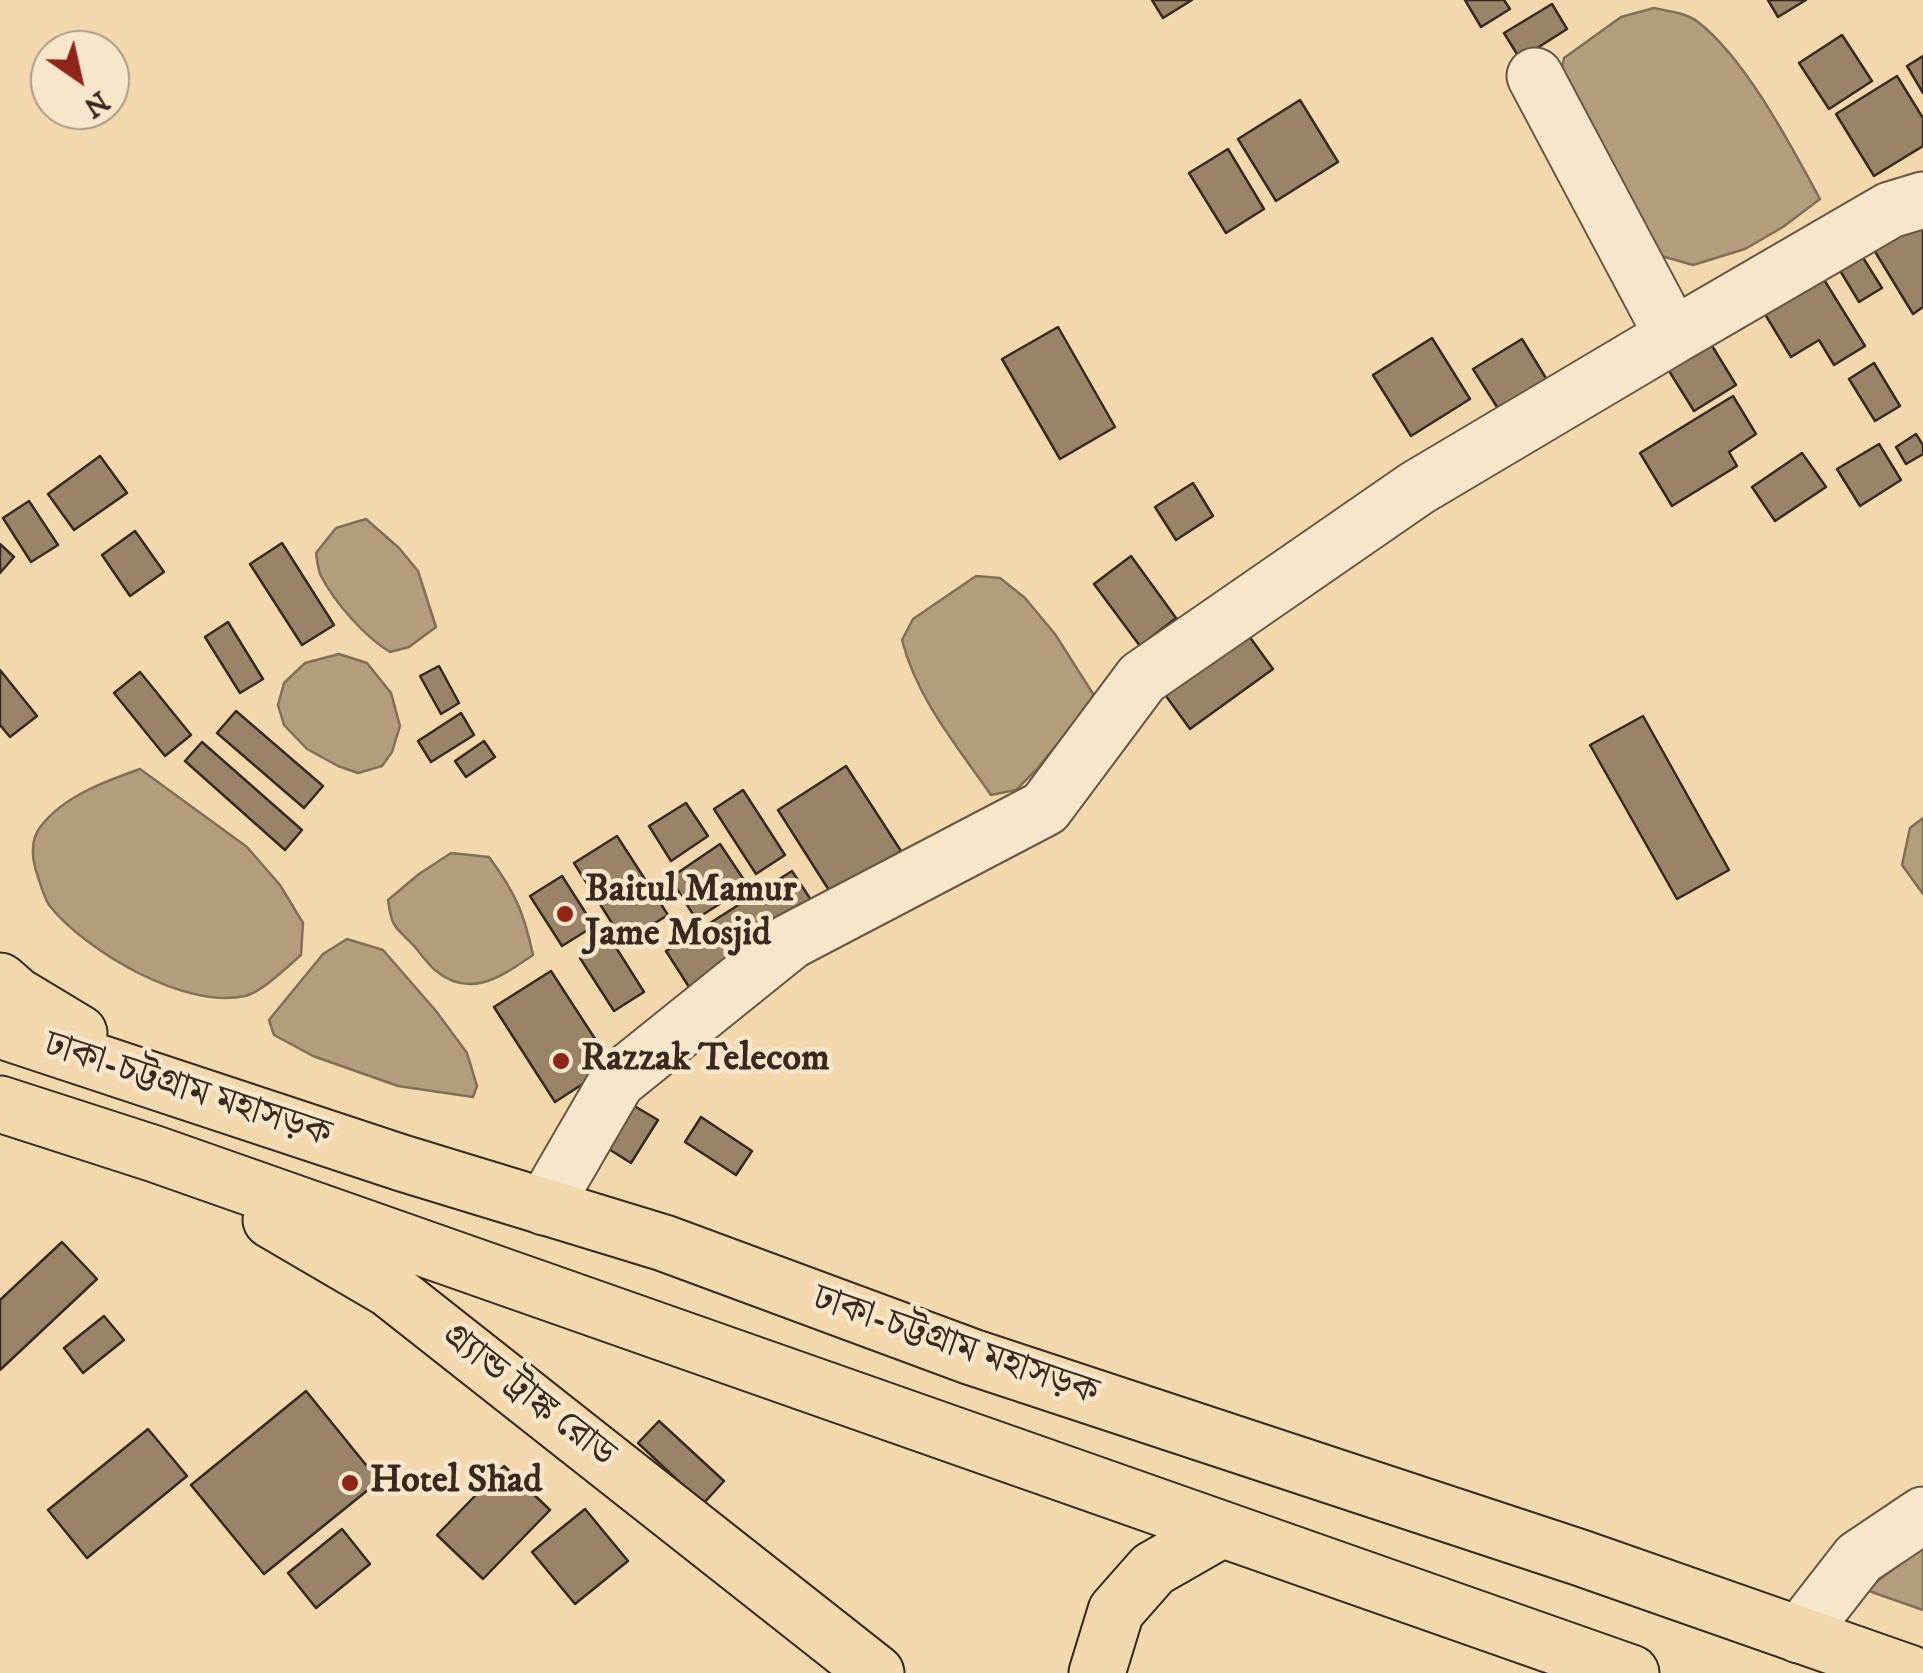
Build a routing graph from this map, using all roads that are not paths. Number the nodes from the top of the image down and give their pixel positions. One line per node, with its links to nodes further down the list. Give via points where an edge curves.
1 (1536, 76): 3 (street)
2 (1923, 200): 3 (street, via 1890,210)
3 (1674, 336): 9 (street, via 1417,488 1142,678 1045,808 791,941 618,1081)
4 (0, 980): 6 (highway)
5 (0, 1030): 6 (highway, ঢাকা-চট্টগ্রাম মহাসড়ক)
6 (168, 1087): 8 (highway); 9 (highway, ঢাকা-চট্টগ্রাম মহাসড়ক)
7 (0, 1104): 8 (highway, ঢাকা-চট্টগ্রাম মহাসড়ক)
8 (155, 1154): 11 (highway, ঢাকা-চট্টগ্রাম মহাসড়ক); 13 (highway, গ্র্যান্ড ট্রাঙ্ক রোড, via 389,1289)
9 (544, 1206): 12 (highway, ঢাকা-চট্টগ্রাম মহাসড়ক)
10 (1923, 1516): 12 (street, via 1858,1558)
11 (1221, 1530): 14 (highway, via 1153,1569 1116,1610); 15 (highway, ঢাকা-চট্টগ্রাম মহাসড়ক)
12 (1800, 1635): 16 (highway, ঢাকা-চট্টগ্রাম মহাসড়ক)
13 (876, 1673)
14 (1097, 1673)
15 (1631, 1673)
16 (1908, 1673)

